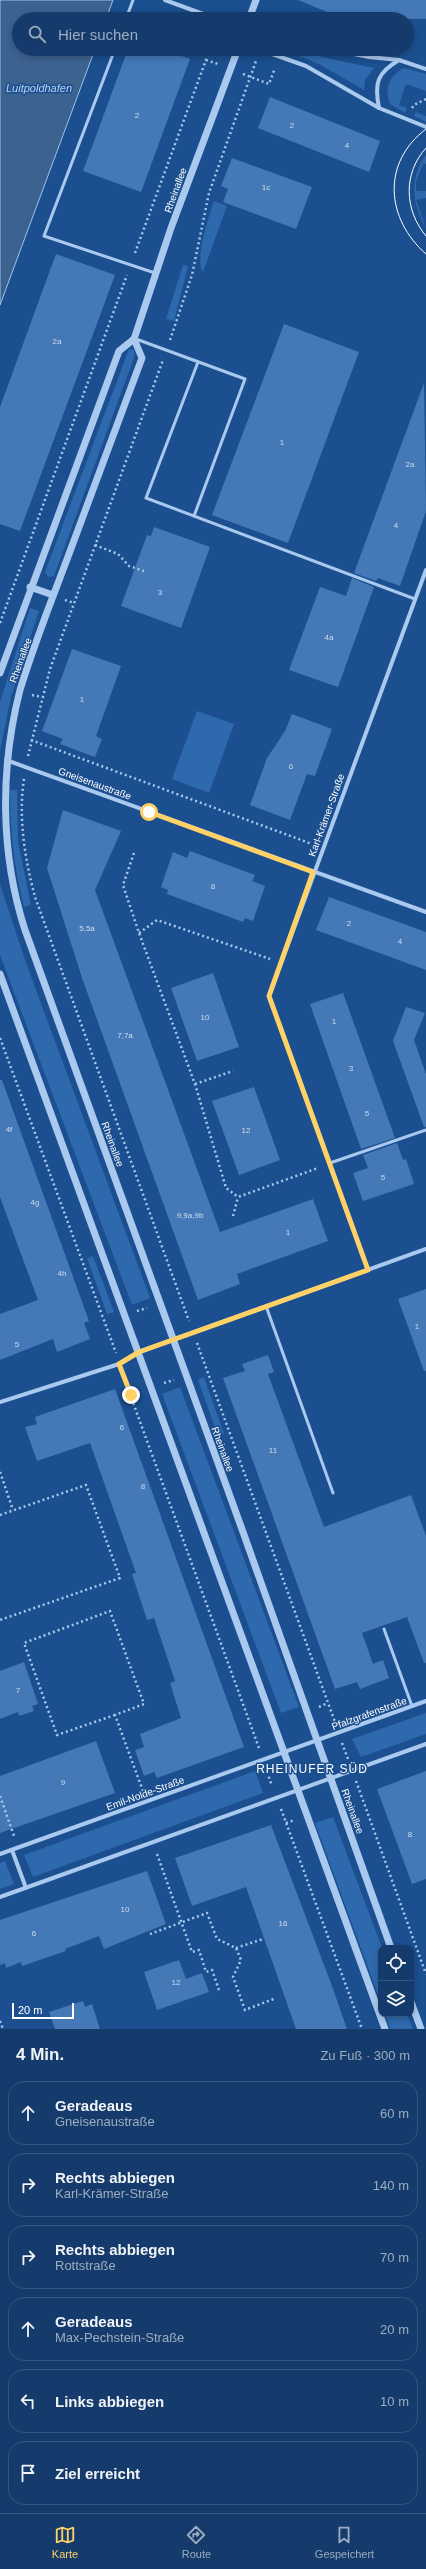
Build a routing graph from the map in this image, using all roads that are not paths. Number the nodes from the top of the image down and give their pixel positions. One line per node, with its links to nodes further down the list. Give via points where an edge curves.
1 (133, 0): 4 (lane)
2 (165, 0): 5 (street)
3 (256, 0): 6 (street)
4 (129, 12)
5 (198, 12)
6 (252, 12)
7 (112, 56): 15 (lane, via 44,236)
8 (235, 56): 15 (street, Rheinallee)
9 (276, 56): 13 (street, via 312,69)
10 (364, 56): 11 (street)
11 (399, 60): 12 (street); 13 (street, via 384,69 379,80 376,93)
12 (426, 69)
13 (379, 108): 14 (street)
14 (426, 127)
15 (156, 274): 16 (street, Rheinallee)
16 (134, 339): 17 (lane); 21 (street, Rheinallee, via 119,351); 22 (street, Rheinallee, via 142,358)
17 (198, 362): 18 (lane, via 244,378); 18 (lane, via 146,498)
18 (194, 516): 23 (lane)
19 (426, 570): 20 (street, Karl-Krämer-Straße)
20 (425, 576): 23 (street, Karl-Krämer-Straße)
21 (30, 587): 22 (street); 24 (street, Rheinallee)
22 (54, 595): 25 (street, Rheinallee, via 19,691)
23 (415, 599): 26 (street, Karl-Krämer-Straße)
24 (0, 673)
25 (6, 760): 26 (street, Gneisenaustraße); 34 (street, Rheinallee, via 4,836 18,910)
26 (313, 872): 27 (street, Gneisenaustraße); 30 (street, Karl-Krämer-Straße, via 269,996)
27 (426, 912)
28 (0, 974): 35 (street)
29 (426, 1130): 30 (lane)
30 (330, 1163): 32 (street, Karl-Krämer-Straße)
31 (426, 1249): 32 (street)
32 (368, 1270): 33 (street)
33 (266, 1306): 34 (street); 37 (lane)
34 (172, 1340): 35 (street); 41 (street, Rheinallee)
35 (139, 1352): 36 (street, via 119,1364); 43 (street)
36 (0, 1402)
37 (334, 1492)
38 (384, 1629): 40 (lane)
39 (426, 1701): 40 (street, Pfalzgrafenstraße)
40 (412, 1706): 41 (street, Pfalzgrafenstraße)
41 (317, 1740): 43 (street, Pfalzgrafenstraße); 44 (street, Rheinallee)
42 (426, 1744): 44 (street)
43 (284, 1751): 45 (street); 46 (street, Emil-Nolde-Straße)
44 (331, 1778): 45 (street); 50 (street, Rheinallee)
45 (298, 1790): 48 (street); 52 (street)
46 (12, 1850): 47 (street, Emil-Nolde-Straße); 48 (street)
47 (0, 1854)
48 (26, 1888): 49 (street)
49 (0, 1898)
50 (390, 1945)
51 (414, 2010): 53 (street)
52 (385, 2029)
53 (421, 2029)

